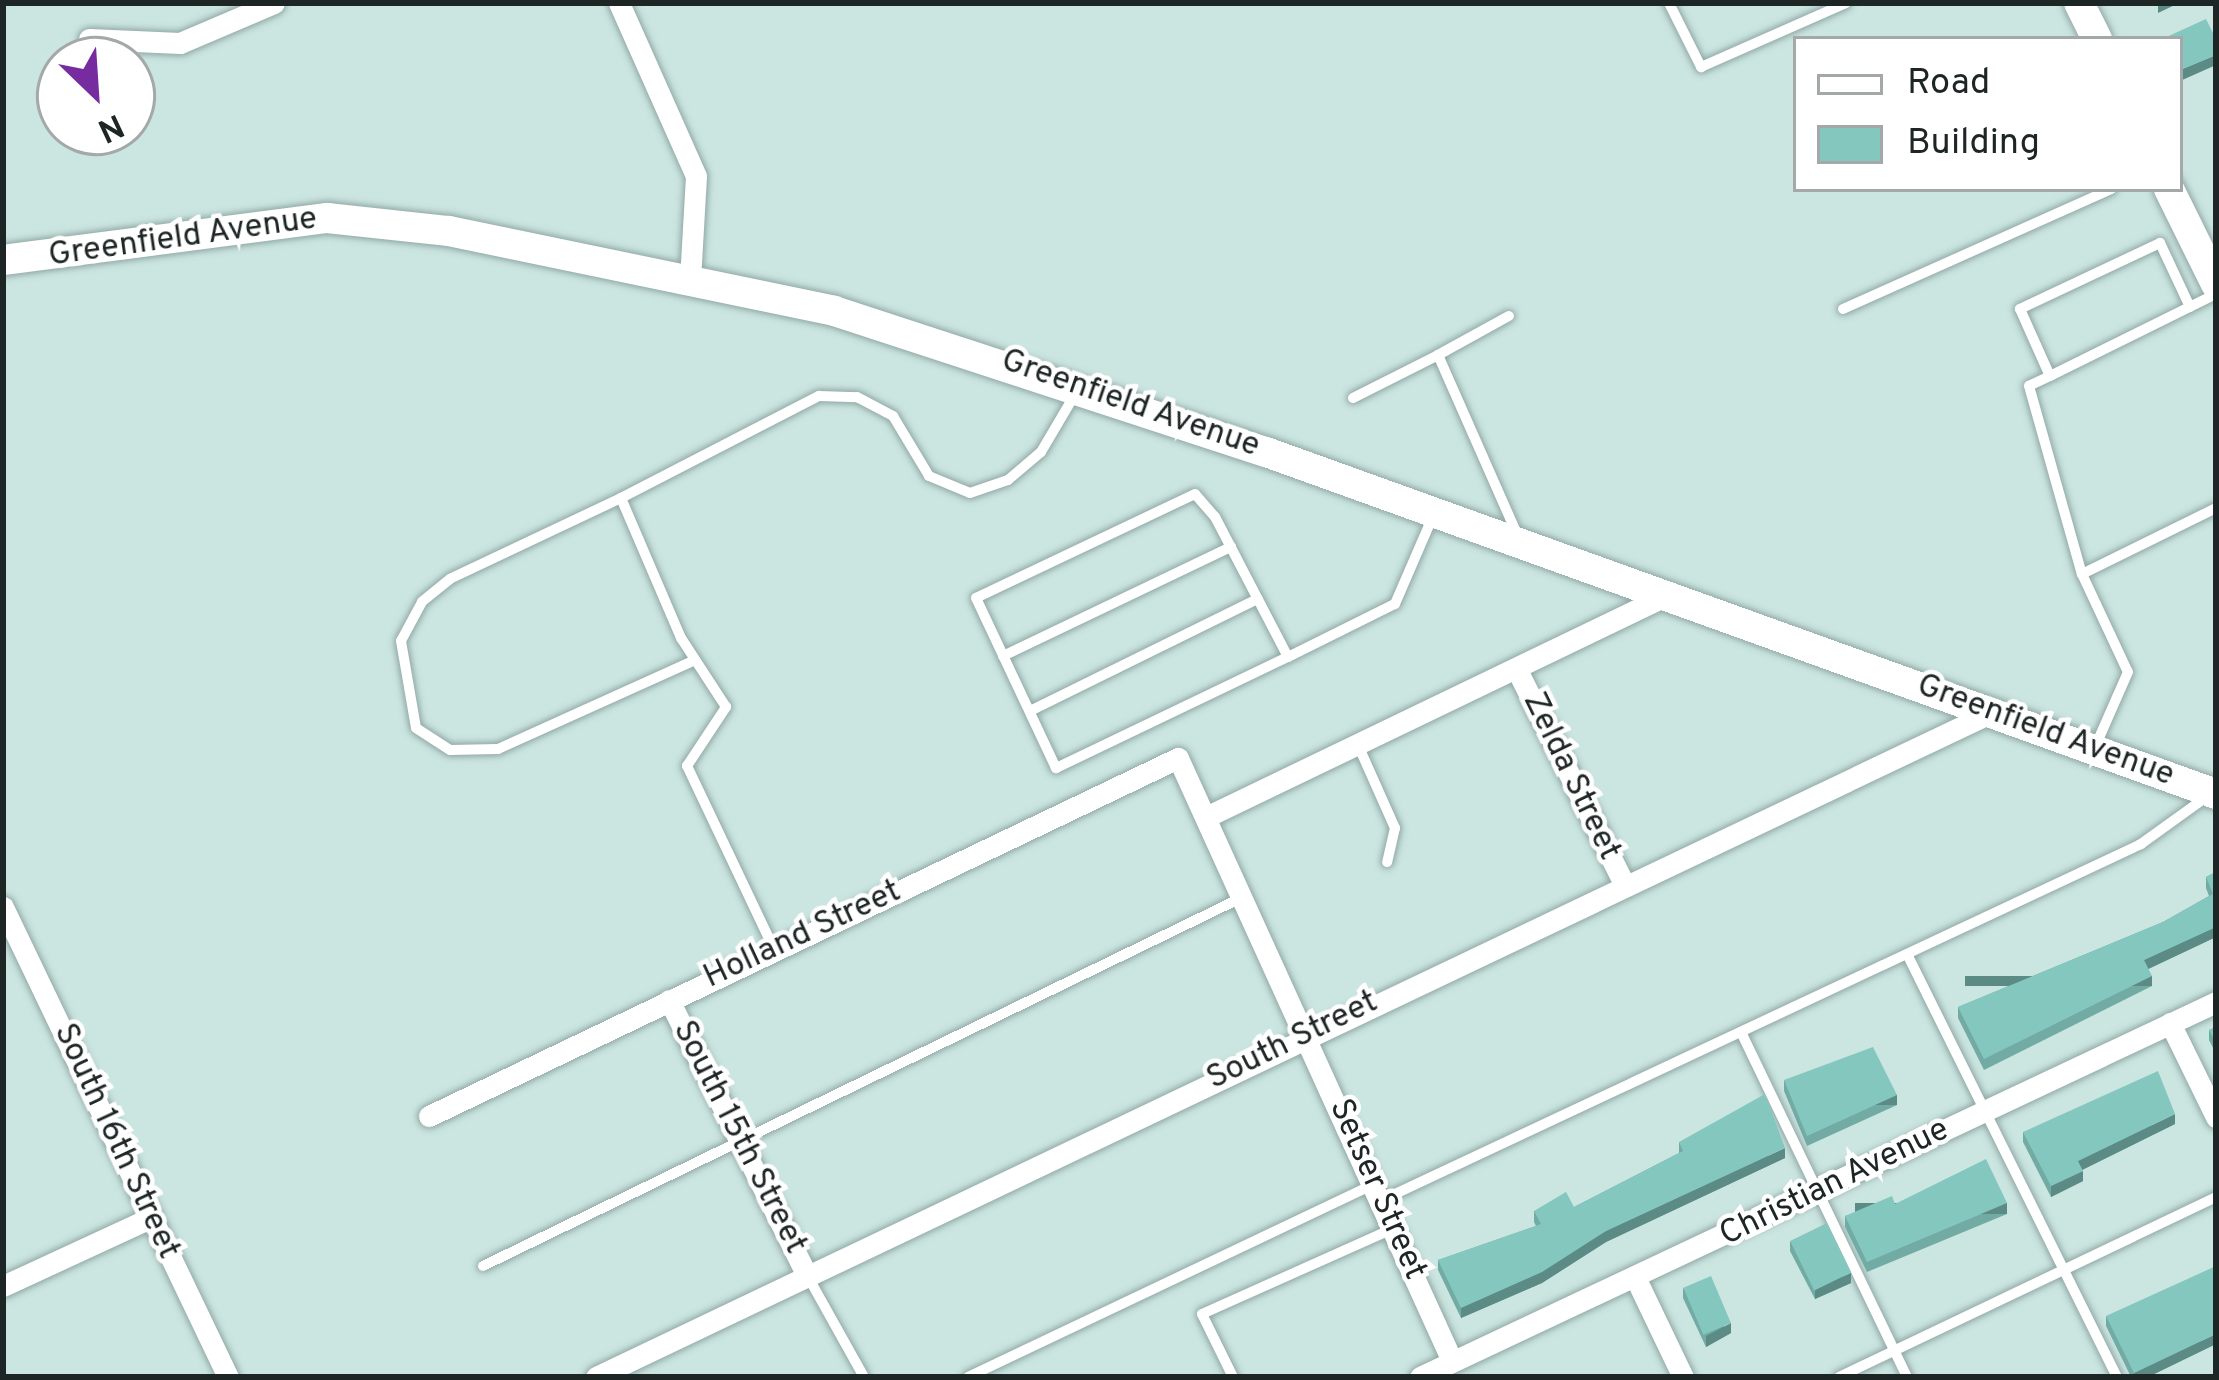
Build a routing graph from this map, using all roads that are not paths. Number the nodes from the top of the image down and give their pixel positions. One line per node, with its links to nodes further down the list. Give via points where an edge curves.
1 (274, 3): 7 (street, via 180,43)
2 (619, 3): 11 (street, via 696,176)
3 (1670, 3): 4 (lane, via 1701,67)
4 (1846, 3)
5 (2079, 3): 6 (main road)
6 (2096, 36)
7 (156, 42)
8 (2104, 192): 15 (lane)
9 (2170, 192): 12 (main road)
10 (3, 260): 11 (main road, Greenfield Avenue, via 328,218 449,231)
11 (690, 280): 19 (main road, Greenfield Avenue, via 918,334)
12 (2216, 284)
13 (2216, 294): 14 (lane)
14 (2190, 307): 18 (lane); 18 (lane, via 2160,244 2020,309)
15 (1843, 309)
16 (1509, 316): 17 (lane)
17 (1438, 355): 20 (lane); 24 (lane)
18 (2050, 376): 26 (lane, via 2029,386)
19 (1079, 388): 21 (lane, via 1041,452 1008,480 970,494 929,476 893,416 856,397 819,396); 23 (main road, Greenfield Avenue)
20 (1353, 398)
21 (621, 499): 31 (lane); 31 (lane, via 450,579 422,602 401,641 416,728 450,750 498,749)
22 (2216, 508): 26 (lane)
23 (1434, 513): 24 (main road, Greenfield Avenue); 30 (lane, via 1395,604)
24 (1520, 543): 27 (main road, Greenfield Avenue)
25 (1231, 547): 28 (lane); 29 (lane); 29 (lane, via 1195,494 976,598)
26 (2082, 574): 36 (lane, via 2128,672)
27 (1669, 594): 32 (street); 34 (main road, Greenfield Avenue)
28 (1258, 599): 30 (lane); 33 (lane)
29 (1003, 656): 33 (lane)
30 (1288, 657): 33 (lane, via 1056,768)
31 (695, 660): 44 (lane, via 727,707 687,766)
32 (1517, 670): 35 (street); 41 (street, Zelda Street)
33 (1030, 711)
34 (1992, 712): 36 (main road, Greenfield Avenue); 41 (street, South Street)
35 (1358, 745): 39 (street); 40 (lane, via 1394,828)
36 (2094, 749): 38 (main road, Greenfield Avenue)
37 (1178, 758): 39 (street, Setser Street); 44 (street, Holland Street)
38 (2214, 794): 45 (lane, via 2153,838)
39 (1206, 818): 42 (street, Setser Street)
40 (1387, 862)
41 (1624, 884): 50 (street, South Street)
42 (1244, 897): 50 (street, Setser Street); 54 (lane)
43 (3, 907): 58 (street, South 16th Street)
44 (775, 950): 46 (street, Holland Street)
45 (1906, 954): 49 (lane); 51 (lane)
46 (669, 1000): 52 (street, Holland Street); 54 (street, South 15th Street)
47 (2216, 1002): 48 (street, Christian Avenue)
48 (2170, 1023): 51 (street, Christian Avenue); 53 (street)
49 (1741, 1032): 55 (lane); 56 (lane)
50 (1308, 1035): 56 (street, Setser Street); 62 (street, South Street)
51 (1986, 1111): 55 (street, Christian Avenue); 61 (lane)
52 (429, 1116)
53 (2216, 1117)
54 (740, 1141): 60 (lane); 62 (street, South 15th Street)
55 (1819, 1191): 63 (street, Christian Avenue); 65 (lane)
56 (1376, 1193): 59 (street, Setser Street); 70 (lane)
57 (2216, 1197): 61 (lane)
58 (150, 1218): 64 (street); 67 (street, South 16th Street)
59 (1393, 1229): 66 (street, Setser Street); 71 (lane, via 1202,1314)
60 (483, 1266)
61 (2064, 1267): 65 (lane); 76 (lane)
62 (808, 1275): 68 (street, South Street); 69 (lane)
63 (1636, 1279): 66 (street, Christian Avenue); 73 (street)
64 (3, 1286)
65 (1894, 1350): 74 (lane); 75 (lane)
66 (1452, 1361): 72 (street, Christian Avenue)
67 (228, 1377)
68 (596, 1377)
69 (864, 1377)
70 (968, 1377)
71 (1233, 1377)
72 (1420, 1377)
73 (1683, 1377)
74 (1839, 1377)
75 (1906, 1377)
76 (2116, 1377)

